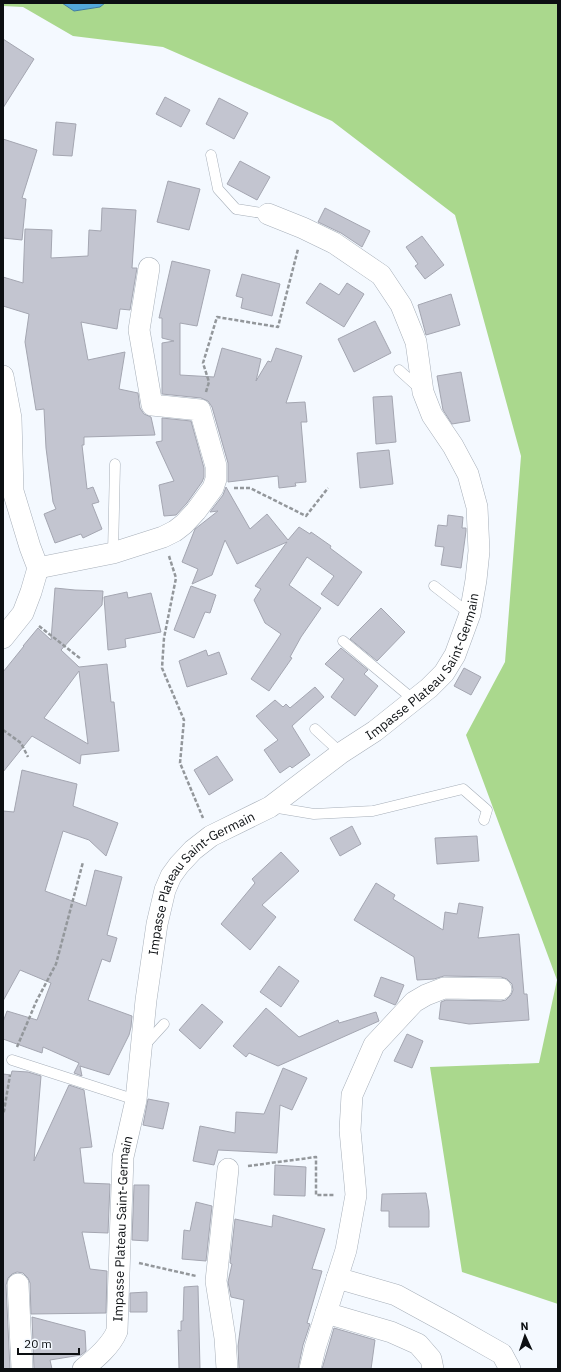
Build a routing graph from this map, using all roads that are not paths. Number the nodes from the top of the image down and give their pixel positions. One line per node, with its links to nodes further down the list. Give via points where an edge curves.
1 (211, 155): 2 (lane, via 218,189 236,209)
2 (268, 214): 6 (street, Impasse Plateau Saint-Germain, via 334,243 381,275 400,304 416,342)
3 (149, 268): 9 (street, via 139,330 152,405 200,410 216,466 216,479 213,488 196,512 175,531)
4 (399, 370): 6 (lane)
5 (3, 376): 8 (street, via 11,418)
6 (422, 392): 12 (street, Impasse Plateau Saint-Germain, via 432,416 453,446 468,474 477,507 479,551)
7 (115, 464): 9 (lane)
8 (8, 492): 10 (street)
9 (114, 552): 10 (street)
10 (38, 568): 13 (street, via 23,613)
11 (434, 586): 12 (lane)
12 (470, 614): 15 (street, Impasse Plateau Saint-Germain, via 455,655 444,673)
13 (3, 638)
14 (343, 641): 15 (lane)
15 (414, 700): 17 (street, Impasse Plateau Saint-Germain, via 375,731)
16 (315, 729): 17 (lane)
17 (341, 752): 18 (street, Impasse Plateau Saint-Germain)
18 (270, 806): 19 (lane, via 314,814 372,811 463,789 487,810); 22 (street, Impasse Plateau Saint-Germain, via 211,836 193,850 171,876 157,924)
19 (484, 820)
20 (501, 989): 26 (street, via 444,988 426,995 414,1002 374,1045 352,1095 350,1130 356,1195 346,1250)
21 (164, 1024): 22 (lane)
22 (141, 1049): 24 (street, Impasse Plateau Saint-Germain)
23 (12, 1060): 24 (lane)
24 (136, 1100): 30 (street, Impasse Plateau Saint-Germain, via 124,1157 117,1331 109,1344)
25 (228, 1169): 31 (street, via 216,1281)
26 (336, 1278): 28 (street); 34 (street, via 396,1295 502,1354)
27 (18, 1284): 29 (street)
28 (326, 1313): 32 (street); 33 (street, via 391,1332 418,1344 432,1359)
29 (22, 1369)
30 (83, 1369)
31 (227, 1369)
32 (310, 1369)
33 (433, 1369)
34 (510, 1369)

